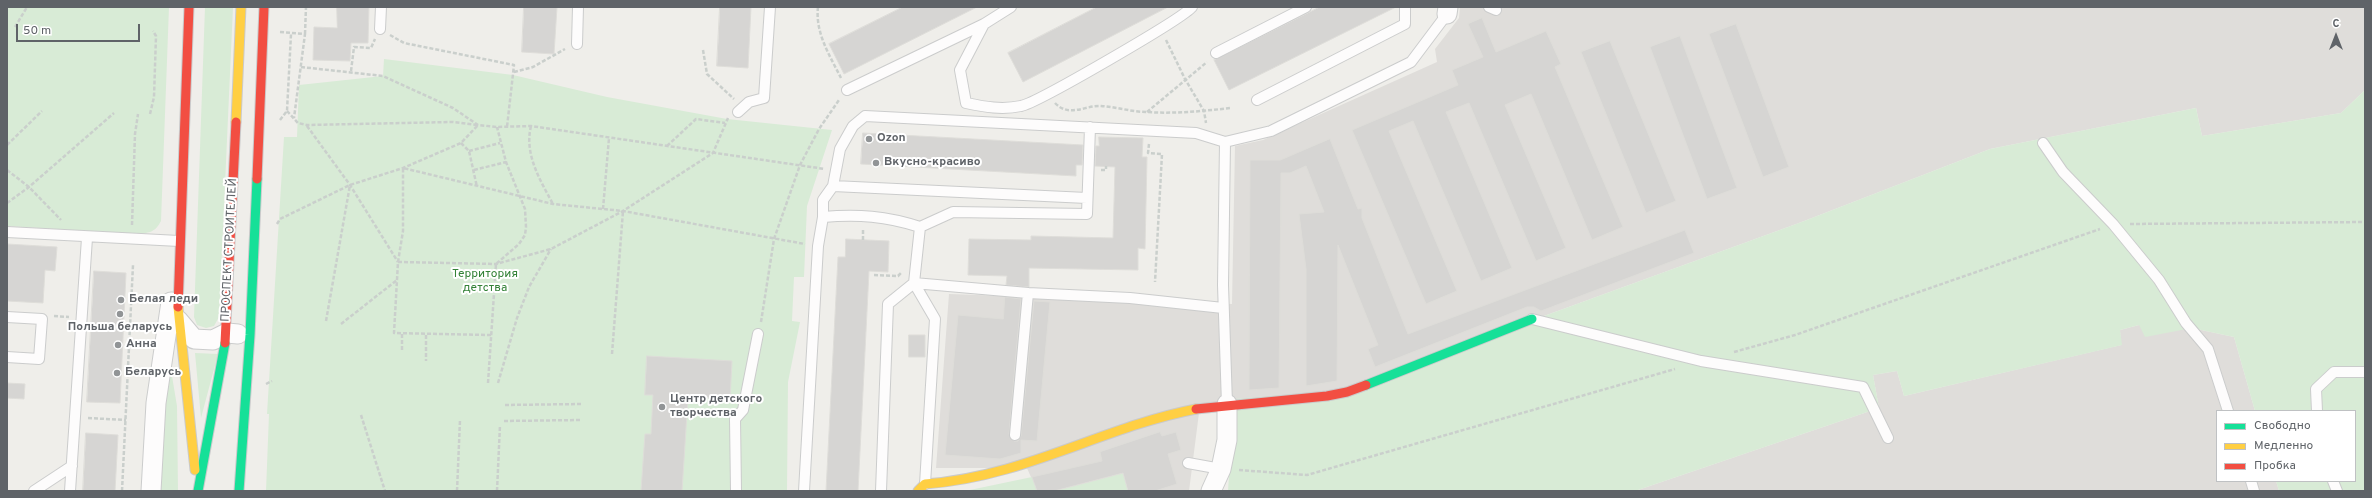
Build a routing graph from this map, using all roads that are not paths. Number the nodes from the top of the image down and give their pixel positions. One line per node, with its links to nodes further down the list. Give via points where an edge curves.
1 (189, 7): 28 (street, ПРОСПЕКТ СТРОИТЕЛЕЙ)
2 (241, 7): 35 (street, ПРОСПЕКТ СТРОИТЕЛЕЙ)
3 (264, 7): 37 (street, ПРОСПЕКТ СТРОИТЕЛЕЙ)
4 (380, 7): 13 (lane)
5 (578, 7): 14 (lane)
6 (770, 7): 18 (lane, via 764,98 749,102)
7 (1012, 7): 12 (lane)
8 (1192, 7): 12 (lane, via 1160,29 1046,94 1022,106 994,109 966,103 960,70)
9 (1306, 7): 15 (lane)
10 (1405, 7): 17 (lane, via 1405,24)
11 (1447, 10): 20 (lane, via 1411,62 1270,131 1246,139)
12 (984, 24): 16 (lane)
13 (380, 29)
14 (577, 44)
15 (1216, 53)
16 (846, 90)
17 (1257, 100)
18 (738, 112)
19 (1090, 128): 20 (lane, via 1196,133); 22 (lane, via 865,116 853,126 840,149); 23 (lane)
20 (1225, 142): 31 (lane)
21 (2044, 143): 41 (lane, via 2063,172 2113,224 2159,280 2186,323 2208,349)
22 (833, 186): 23 (lane); 24 (lane, via 823,200)
23 (1087, 198): 25 (lane, via 1087,214 953,212)
24 (823, 217): 25 (lane, via 846,215 892,218); 56 (lane, via 818,246)
25 (920, 226): 29 (lane)
26 (7, 232): 27 (lane)
27 (87, 238): 28 (lane); 46 (lane)
28 (179, 248): 34 (street, ПРОСПЕКТ СТРОИТЕЛЕЙ); 52 (street, ПРОСПЕКТ СТРОИТЕЛЕЙ, via 156,403)
29 (914, 283): 30 (lane); 49 (lane, via 936,319); 57 (lane, via 888,304)
30 (1028, 293): 31 (lane, via 1130,298); 43 (lane)
31 (1223, 308): 40 (lane)
32 (7, 317): 38 (lane, via 42,319 39,359)
33 (1532, 319): 40 (street, via 1347,392 1322,398); 44 (lane, via 1701,361 1863,387)
34 (178, 320): 35 (street, via 194,339 213,340); 53 (street, ПРОСПЕКТ СТРОИТЕЛЕЙ)
35 (227, 333): 37 (street); 53 (street, ПРОСПЕКТ СТРОИТЕЛЕЙ)
36 (758, 334): 55 (lane, via 743,410 735,419)
37 (250, 335): 54 (street, ПРОСПЕКТ СТРОИТЕЛЕЙ)
38 (7, 357)
39 (2365, 372): 42 (lane, via 2334,372 2316,389)
40 (1227, 404): 47 (street, via 1226,440); 49 (street, via 1188,411 1134,426 1028,464)
41 (2228, 410)
42 (2317, 410)
43 (1015, 435)
44 (1888, 438)
45 (1188, 463): 47 (lane)
46 (72, 466): 50 (lane); 51 (lane)
47 (1220, 469): 58 (street)
48 (2334, 482): 59 (lane)
49 (922, 487)
50 (34, 491)
51 (70, 491)
52 (151, 491)
53 (198, 491)
54 (239, 491)
55 (736, 491)
56 (804, 491)
57 (880, 491)
58 (1211, 491)
59 (2338, 491)

